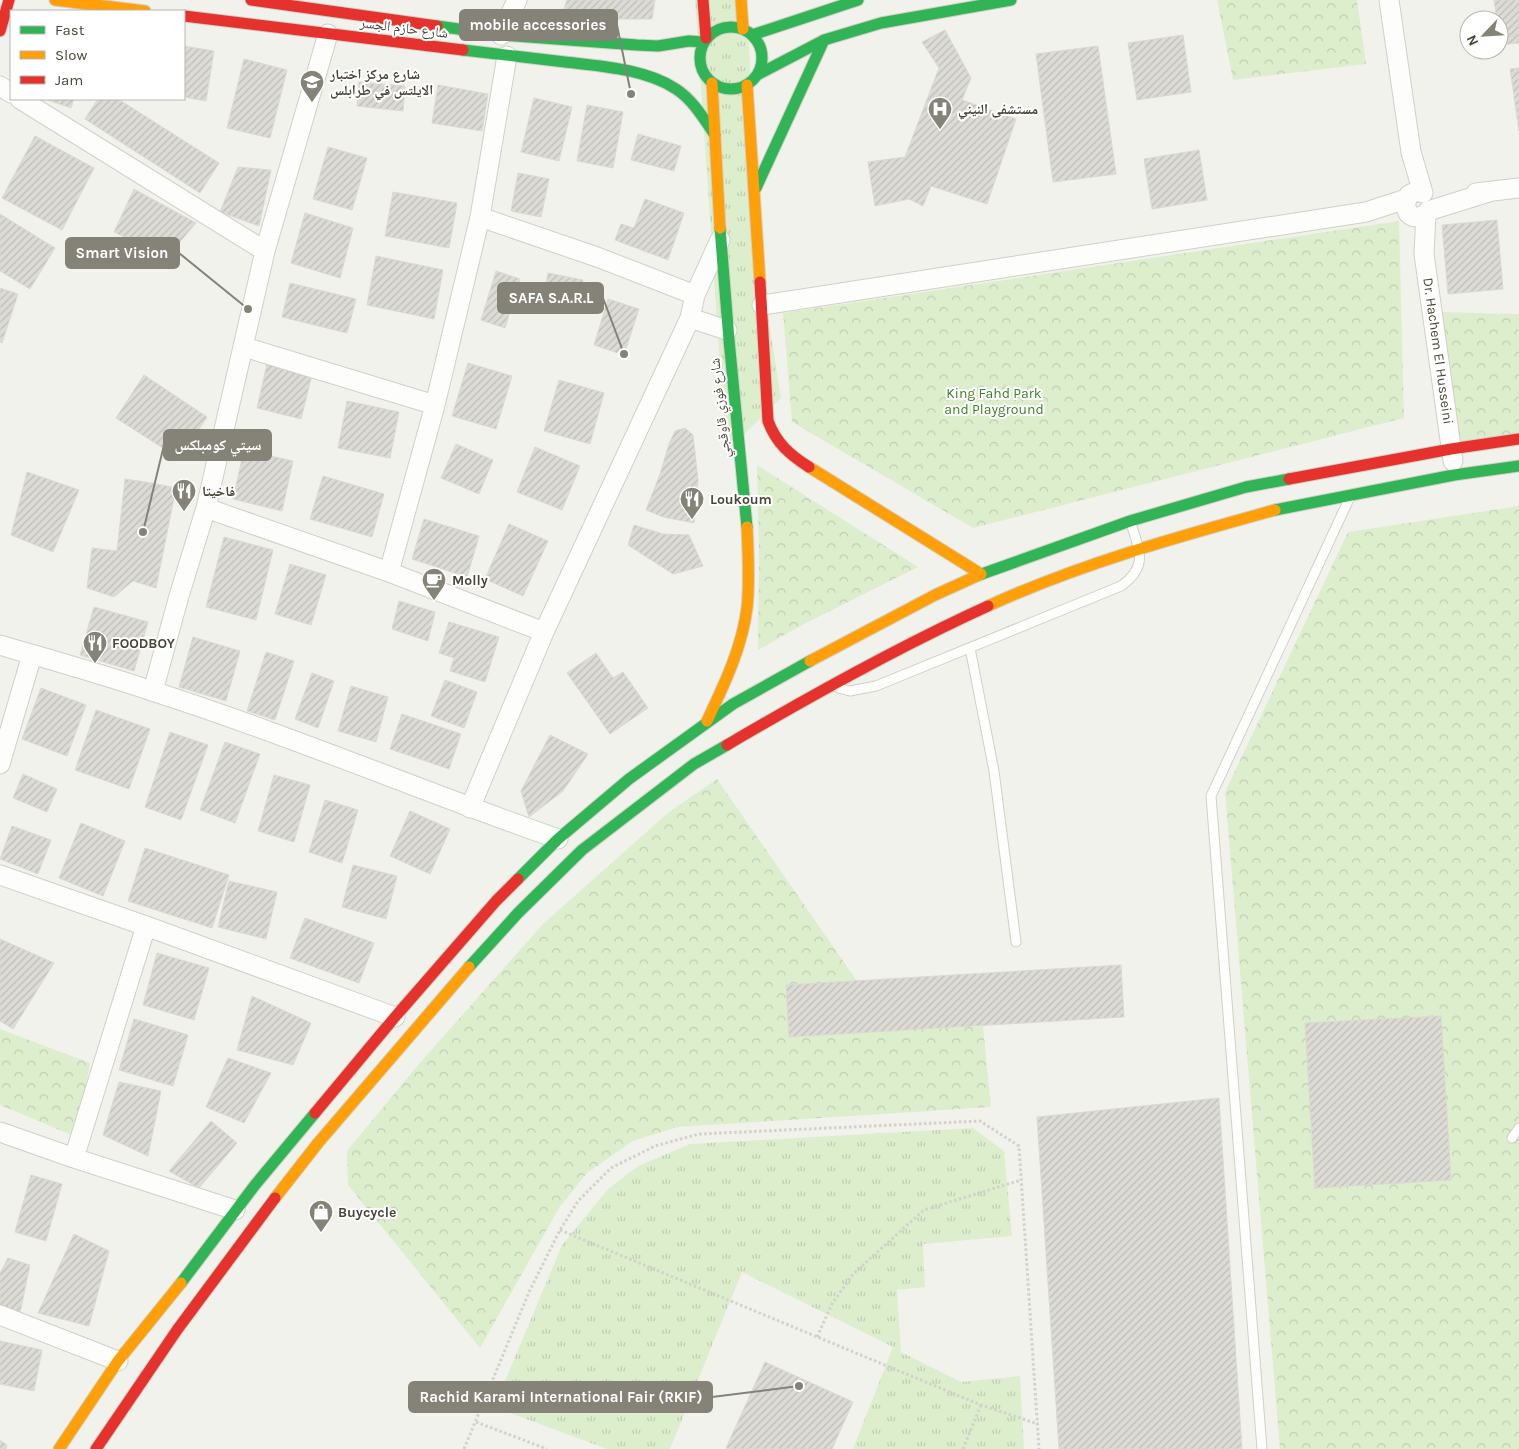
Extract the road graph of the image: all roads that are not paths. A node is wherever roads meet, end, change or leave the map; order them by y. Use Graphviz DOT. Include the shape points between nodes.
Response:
graph roads {
  1 [pos="9,0"];
  2 [pos="55,0"];
  3 [pos="251,0"];
  4 [pos="517,0"];
  5 [pos="703,0"];
  6 [pos="741,0"];
  7 [pos="858,0"];
  8 [pos="1011,0"];
  9 [pos="1389,0"];
  10 [pos="137,10"];
  11 [pos="185,16"];
  12 [pos="0,31"];
  13 [pos="748,32"];
  14 [pos="328,34"];
  15 [pos="501,35"];
  16 [pos="705,40"];
  17 [pos="824,40"];
  18 [pos="507,56"];
  19 [pos="757,75"];
  20 [pos="712,83"];
  21 [pos="747,85"];
  22 [pos="22,100"];
  23 [pos="715,135"];
  24 [pos="1519,188"];
  25 [pos="755,191"];
  26 [pos="1417,204"];
  27 [pos="480,217"];
  28 [pos="720,240"];
  29 [pos="265,251"];
  30 [pos="695,295"];
  31 [pos="762,304"];
  32 [pos="690,318"];
  33 [pos="727,330"];
  34 [pos="244,347"];
  35 [pos="435,405"];
  36 [pos="737,430"];
  37 [pos="749,436"];
  38 [pos="1519,439"];
  39 [pos="1451,448"];
  40 [pos="1519,466"];
  41 [pos="1454,475"];
  42 [pos="1352,494"];
  43 [pos="206,508"];
  44 [pos="1130,521"];
  45 [pos="1139,548"];
  46 [pos="388,572"];
  47 [pos="982,574"];
  48 [pos="544,632"];
  49 [pos="0,645"];
  50 [pos="970,648"];
  51 [pos="32,655"];
  52 [pos="831,685"];
  53 [pos="154,691"];
  54 [pos="706,722"];
  55 [pos="0,764"];
  56 [pos="470,808"];
  57 [pos="558,839"];
  58 [pos="0,875"];
  59 [pos="146,926"];
  60 [pos="1016,942"];
  61 [pos="394,1017"];
  62 [pos="1519,1128"];
  63 [pos="0,1132"];
  64 [pos="1512,1138"];
  65 [pos="74,1158"];
  66 [pos="236,1210"];
  67 [pos="0,1315"];
  68 [pos="118,1361"];
  69 [pos="59,1449"];
  70 [pos="96,1449"];
  71 [pos="1262,1449"];
  1 -- 12 [label="street"];
  2 -- 10 [label="street"];
  3 -- 15 [label="street, شارع حازم الجسر"];
  4 -- 15 [label="street"];
  5 -- 16 [label="street"];
  6 -- 13 [label="street"];
  7 -- 13 [label="street"];
  8 -- 17 [label="street" via="882,23"];
  9 -- 26 [label="street, Dr. Hachem El Husseini"];
  11 -- 14 [label="street, شارع حازم الجسر"];
  13 -- 16 [label="street" via="733,26 723,27"];
  13 -- 19 [label="street" via="761,50 761,67"];
  14 -- 18 [label="street, شارع حازم الجسر"];
  14 -- 29 [label="street"];
  15 -- 16 [label="street, شارع حازم الجسر" via="658,46"];
  16 -- 20 [label="street" via="699,60"];
  17 -- 19 [label="street"];
  17 -- 25 [label="street"];
  18 -- 23 [label="street, شارع حازم الجسر" via="604,66 652,77 676,89 696,108"];
  18 -- 27 [label="street"];
  19 -- 21 [label="street"];
  20 -- 21 [label="street" via="735,89"];
  20 -- 23 [label="street, شارع فوزي قاوقجي"];
  21 -- 25 [label="street"];
  22 -- 29 [label="street"];
  23 -- 28 [label="street, شارع فوزي قاوقجي"];
  24 -- 26 [label="street"];
  25 -- 31 [label="street"];
  26 -- 31 [label="street"];
  26 -- 39 [label="street, Dr. Hachem El Husseini"];
  27 -- 30 [label="street"];
  27 -- 35 [label="street"];
  28 -- 30 [label="street"];
  28 -- 33 [label="street, شارع فوزي قاوقجي"];
  29 -- 34 [label="street"];
  30 -- 32 [label="street"];
  31 -- 47 [label="street" via="765,429 793,457"];
  32 -- 33 [label="street"];
  32 -- 48 [label="street"];
  33 -- 36 [label="street, شارع فوزي قاوقجي"];
  34 -- 35 [label="street"];
  34 -- 43 [label="street"];
  35 -- 46 [label="street"];
  36 -- 37 [label="street"];
  36 -- 54 [label="street, شارع فوزي قاوقجي" via="748,538 747,608 735,658"];
  38 -- 39 [label="street"];
  39 -- 41 [label="street, Dr. Hachem El Husseini"];
  39 -- 44 [label="street" via="1246,487"];
  40 -- 41 [label="street"];
  41 -- 42 [label="street"];
  42 -- 45 [label="street" via="1275,510"];
  42 -- 71 [label="lane" via="1211,796"];
  43 -- 46 [label="street"];
  43 -- 53 [label="street"];
  44 -- 45 [label="lane"];
  44 -- 47 [label="street"];
  45 -- 50 [label="lane" via="1141,560 1137,571 1121,586"];
  45 -- 52 [label="street" via="980,609"];
  46 -- 48 [label="street"];
  47 -- 54 [label="street" via="830,649"];
  48 -- 56 [label="street"];
  49 -- 51 [label="street"];
  50 -- 52 [label="lane" via="862,690 850,691"];
  50 -- 60 [label="lane" via="994,771"];
  51 -- 53 [label="street"];
  51 -- 55 [label="street"];
  52 -- 70 [label="street" via="741,735 672,779 589,845 518,913 318,1143 194,1307"];
  53 -- 56 [label="street"];
  54 -- 57 [label="street" via="629,779"];
  56 -- 57 [label="street"];
  57 -- 61 [label="street" via="496,901"];
  58 -- 59 [label="street"];
  59 -- 61 [label="street"];
  59 -- 65 [label="street"];
  61 -- 66 [label="street"];
  62 -- 64 [label="lane"];
  63 -- 65 [label="street"];
  65 -- 66 [label="street"];
  66 -- 68 [label="street"];
  67 -- 68 [label="street"];
  68 -- 69 [label="street"];
}
